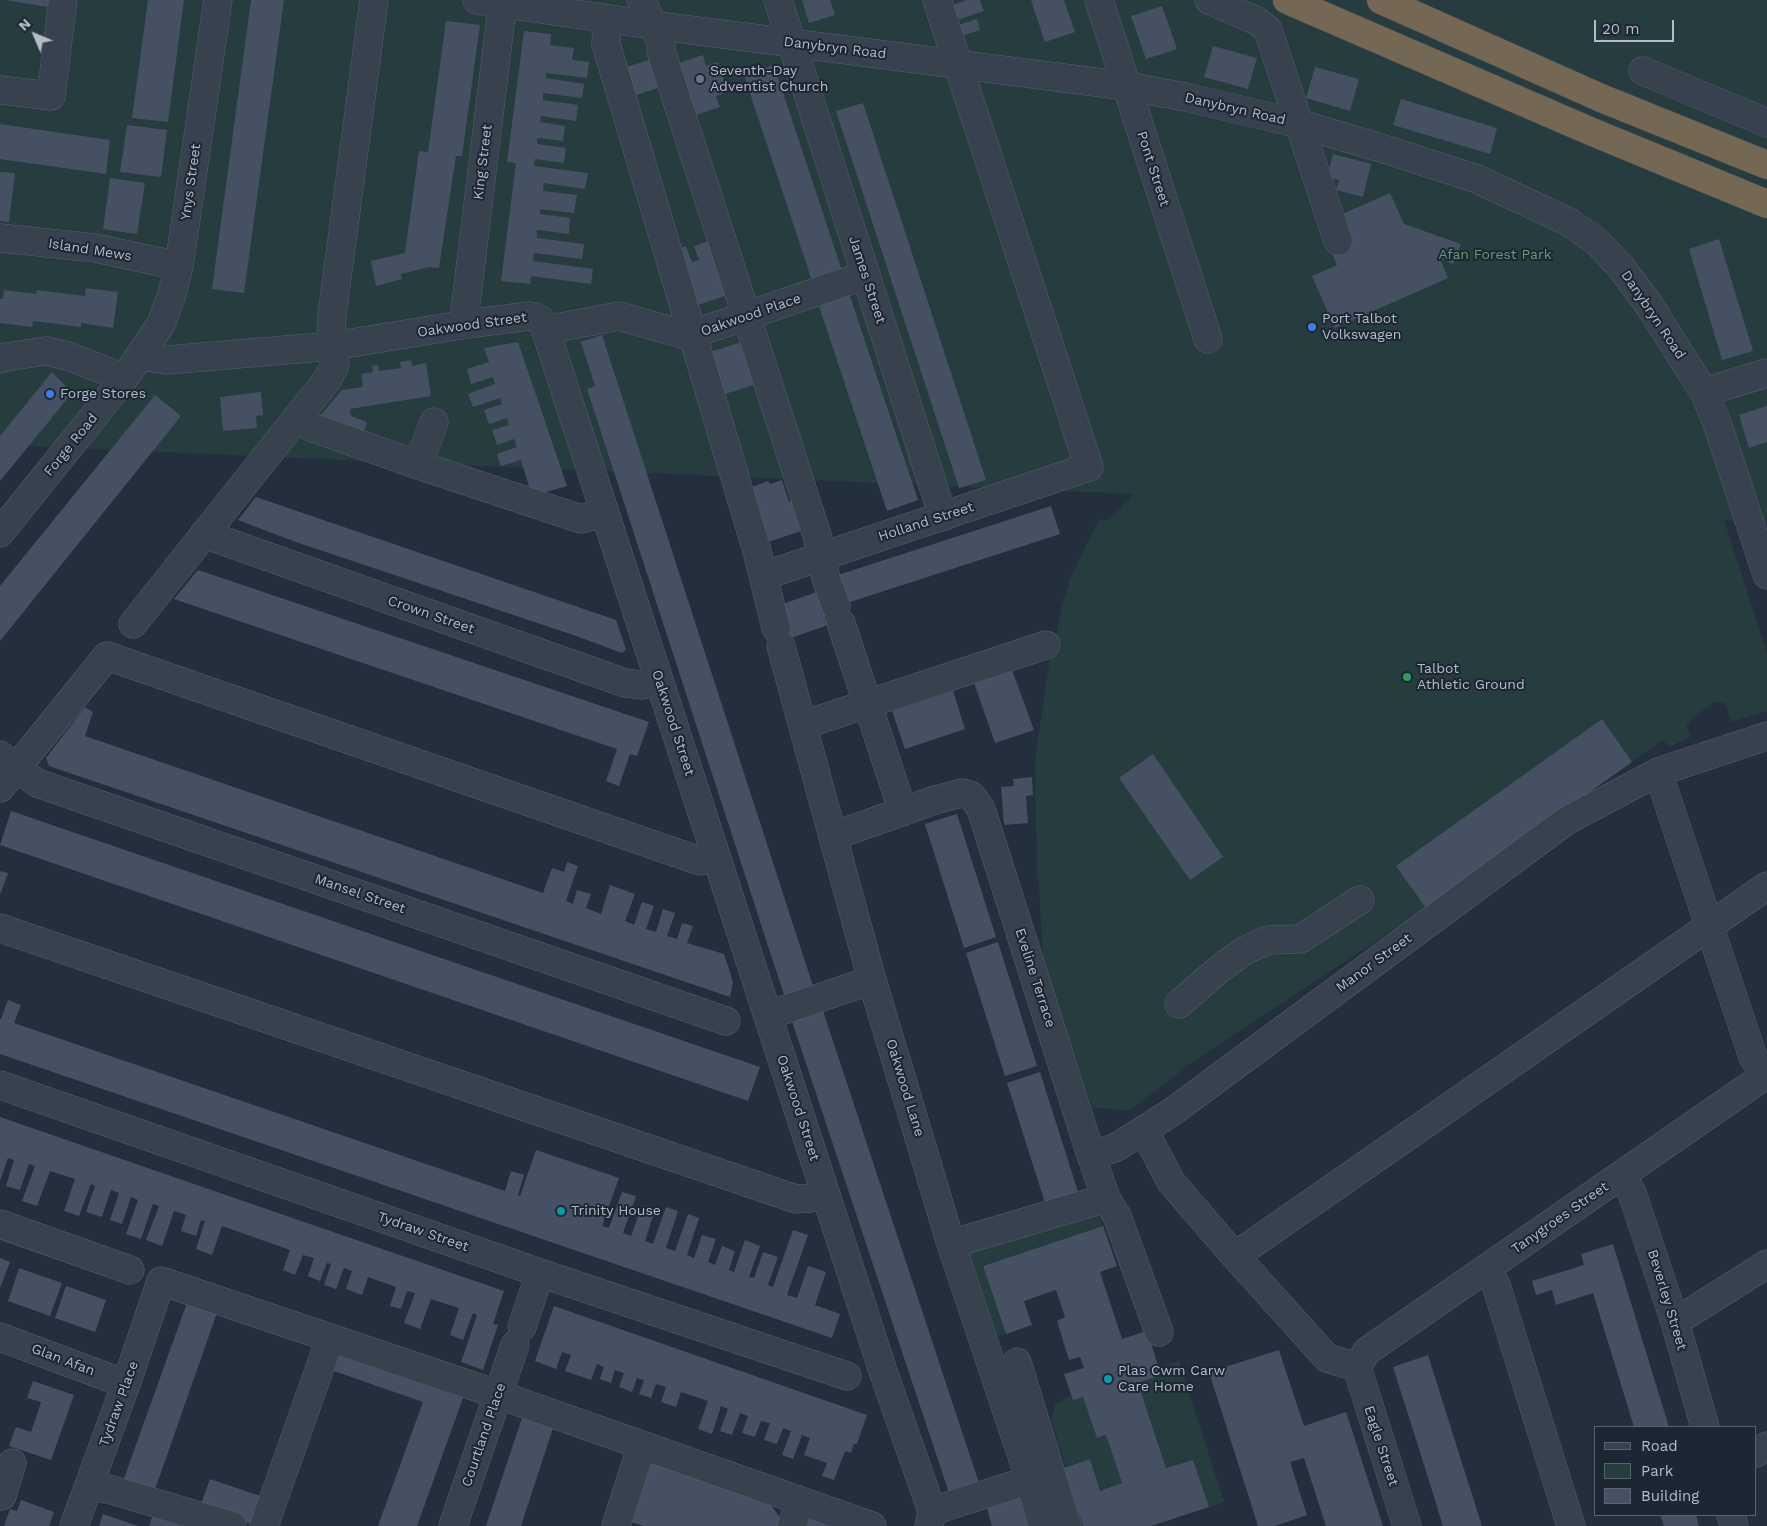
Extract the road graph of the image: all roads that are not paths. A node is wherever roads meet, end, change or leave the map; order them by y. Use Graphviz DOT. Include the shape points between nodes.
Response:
graph roads {
  1 [pos="64,0"];
  2 [pos="218,0"];
  3 [pos="374,0"];
  4 [pos="641,0"];
  5 [pos="778,0"];
  6 [pos="937,0"];
  7 [pos="1099,0"];
  8 [pos="1209,0"];
  9 [pos="1286,0"];
  10 [pos="1381,0"];
  11 [pos="494,1"];
  12 [pos="607,19"];
  13 [pos="652,25"];
  14 [pos="792,43"];
  15 [pos="958,64"];
  16 [pos="1643,71"];
  17 [pos="1126,86"];
  18 [pos="0,90"];
  19 [pos="1767,123"];
  20 [pos="1300,124"];
  21 [pos="1767,165"];
  22 [pos="1767,204"];
  23 [pos="0,238"];
  24 [pos="1338,241"];
  25 [pos="179,266"];
  26 [pos="866,275"];
  27 [pos="746,317"];
  28 [pos="467,324"];
  29 [pos="547,332"];
  30 [pos="693,334"];
  31 [pos="1208,339"];
  32 [pos="333,346"];
  33 [pos="140,356"];
  34 [pos="0,359"];
  35 [pos="1767,373"];
  36 [pos="123,380"];
  37 [pos="1704,392"];
  38 [pos="297,417"];
  39 [pos="434,422"];
  40 [pos="418,465"];
  41 [pos="604,513"];
  42 [pos="942,517"];
  43 [pos="0,533"];
  44 [pos="204,534"];
  45 [pos="1760,534"];
  46 [pos="822,556"];
  47 [pos="763,576"];
  48 [pos="1767,576"];
  49 [pos="133,624"];
  50 [pos="1046,646"];
  51 [pos="659,681"];
  52 [pos="867,704"];
  53 [pos="803,725"];
  54 [pos="1767,736"];
  55 [pos="5,770"];
  56 [pos="1658,772"];
  57 [pos="903,812"];
  58 [pos="833,836"];
  59 [pos="716,857"];
  60 [pos="1767,886"];
  61 [pos="1360,900"];
  62 [pos="1711,926"];
  63 [pos="0,928"];
  64 [pos="872,980"];
  65 [pos="1179,1004"];
  66 [pos="769,1015"];
  67 [pos="726,1021"];
  68 [pos="1766,1074"];
  69 [pos="0,1085"];
  70 [pos="1144,1130"];
  71 [pos="1091,1155"];
  72 [pos="1622,1175"];
  73 [pos="825,1193"];
  74 [pos="1106,1198"];
  75 [pos="0,1224"];
  76 [pos="951,1244"];
  77 [pos="1235,1256"];
  78 [pos="1767,1264"];
  79 [pos="1486,1269"];
  80 [pos="130,1270"];
  81 [pos="540,1273"];
  82 [pos="1675,1322"];
  83 [pos="1158,1332"];
  84 [pos="0,1337"];
  85 [pos="330,1339"];
  86 [pos="1017,1362"];
  87 [pos="1356,1367"];
  88 [pos="847,1376"];
  89 [pos="126,1384"];
  90 [pos="498,1395"];
  91 [pos="1705,1426"];
  92 [pos="642,1445"];
  93 [pos="12,1463"];
  94 [pos="1030,1480"];
  95 [pos="90,1485"];
  96 [pos="2,1496"];
  97 [pos="800,1501"];
  98 [pos="931,1518"];
  99 [pos="74,1526"];
  100 [pos="232,1526"];
  101 [pos="264,1526"];
  102 [pos="453,1526"];
  103 [pos="616,1526"];
  104 [pos="792,1526"];
  105 [pos="872,1526"];
  106 [pos="1043,1526"];
  107 [pos="1067,1526"];
  108 [pos="1407,1526"];
  109 [pos="1571,1526"];
  1 -- 18 [label="street" via="51,96"];
  2 -- 25 [label="street, Ynys Street"];
  3 -- 32 [label="street" via="332,315"];
  4 -- 13 [label="street"];
  5 -- 14 [label="street, James Street"];
  6 -- 15 [label="street"];
  7 -- 17 [label="street, Pont Street"];
  8 -- 20 [label="street" via="1256,21 1268,30"];
  9 -- 22 [label="highway"];
  10 -- 21 [label="highway" via="1600,98"];
  11 -- 12 [label="street, Danybryn Road"];
  11 -- 28 [label="street, King Street" via="465,311"];
  12 -- 13 [label="street, Danybryn Road"];
  12 -- 30 [label="street, Oakwood Lane" via="606,44"];
  13 -- 14 [label="street, Danybryn Road"];
  13 -- 27 [label="street" via="662,42 661,51"];
  14 -- 15 [label="street, Danybryn Road"];
  14 -- 26 [label="street, James Street"];
  15 -- 17 [label="street, Danybryn Road"];
  15 -- 42 [label="street, Holland Street" via="1089,468"];
  16 -- 19 [label="street"];
  17 -- 20 [label="street, Danybryn Road"];
  17 -- 31 [label="street, Pont Street"];
  20 -- 24 [label="street"];
  20 -- 37 [label="street, Danybryn Road" via="1477,179 1569,222 1597,242 1620,266"];
  23 -- 25 [label="street, Island Mews" via="94,248"];
  25 -- 33 [label="street, Ynys Street" via="161,324"];
  26 -- 27 [label="street, Oakwood Place"];
  26 -- 42 [label="street, James Street"];
  27 -- 30 [label="street, Oakwood Place"];
  27 -- 46 [label="street"];
  28 -- 29 [label="street, Oakwood Street" via="529,316 543,322"];
  28 -- 32 [label="street, Oakwood Street"];
  29 -- 30 [label="street, Oakwood Place" via="561,326 619,316 686,335"];
  29 -- 41 [label="street, Oakwood Street"];
  30 -- 47 [label="street, Oakwood Lane"];
  32 -- 33 [label="street, Oakwood Street" via="167,360"];
  32 -- 38 [label="street" via="335,365 332,372"];
  33 -- 36 [label="street, Forge Road"];
  34 -- 36 [label="street" via="46,351 68,356"];
  35 -- 37 [label="street"];
  36 -- 43 [label="street, Forge Road"];
  37 -- 45 [label="street, Danybryn Road"];
  38 -- 40 [label="street" via="310,427"];
  38 -- 44 [label="street"];
  39 -- 40 [label="street"];
  40 -- 41 [label="street" via="581,519"];
  41 -- 51 [label="street, Oakwood Street"];
  42 -- 46 [label="street, Holland Street"];
  44 -- 49 [label="street"];
  44 -- 51 [label="street, Crown Street" via="625,683 643,685"];
  45 -- 48 [label="street, Danybryn Road"];
  46 -- 47 [label="street, Holland Street"];
  46 -- 52 [label="street" via="826,578"];
  47 -- 53 [label="street, Oakwood Lane"];
  50 -- 52 [label="street"];
  51 -- 59 [label="street, Oakwood Street"];
  52 -- 53 [label="street"];
  52 -- 57 [label="street"];
  53 -- 58 [label="street, Oakwood Lane"];
  54 -- 56 [label="street, Manor Street"];
  55 -- 59 [label="street" via="107,656 700,861"];
  55 -- 67 [label="street, Mansel Street"];
  56 -- 62 [label="street"];
  56 -- 70 [label="street, Manor Street" via="1566,821"];
  57 -- 58 [label="street, Eveline Terrace"];
  57 -- 71 [label="street, Eveline Terrace" via="962,793 972,796 981,809"];
  58 -- 64 [label="street, Oakwood Lane"];
  59 -- 66 [label="street, Oakwood Street"];
  60 -- 62 [label="street"];
  61 -- 65 [label="street" via="1300,939 1268,940 1244,951"];
  62 -- 68 [label="street" via="1753,1057"];
  62 -- 77 [label="street"];
  63 -- 73 [label="street" via="796,1199"];
  64 -- 66 [label="street"];
  64 -- 76 [label="street, Oakwood Lane"];
  66 -- 73 [label="street, Oakwood Street"];
  68 -- 72 [label="street, Tanygroes Street"];
  69 -- 81 [label="street, Tydraw Street"];
  70 -- 71 [label="street, Manor Street" via="1115,1148"];
  70 -- 77 [label="street" via="1171,1182"];
  71 -- 74 [label="street, Eveline Terrace"];
  72 -- 79 [label="street, Tanygroes Street"];
  72 -- 82 [label="street, Beverley Street" via="1632,1192"];
  73 -- 98 [label="street, Oakwood Street"];
  74 -- 76 [label="street"];
  74 -- 83 [label="street, Eveline Terrace" via="1117,1216"];
  75 -- 80 [label="street"];
  76 -- 94 [label="street, Oakwood Lane"];
  77 -- 87 [label="street" via="1327,1358"];
  78 -- 82 [label="street"];
  79 -- 87 [label="street, Tanygroes Street" via="1367,1352"];
  79 -- 109 [label="street" via="1496,1285"];
  81 -- 88 [label="street, Tydraw Street"];
  81 -- 90 [label="street, Courtland Place"];
  82 -- 91 [label="street, Beverley Street"];
  84 -- 89 [label="street, Glan Afan"];
  85 -- 89 [label="street, Tydraw Place" via="161,1281"];
  85 -- 90 [label="street"];
  85 -- 101 [label="street"];
  86 -- 107 [label="street"];
  87 -- 108 [label="street, Eagle Street"];
  89 -- 95 [label="street, Tydraw Place"];
  90 -- 92 [label="street"];
  90 -- 102 [label="street, Courtland Place"];
  92 -- 97 [label="street"];
  92 -- 103 [label="street"];
  93 -- 96 [label="street"];
  94 -- 98 [label="street"];
  94 -- 106 [label="street, Oakwood Lane"];
  95 -- 99 [label="street, Tydraw Place"];
  95 -- 100 [label="street"];
  97 -- 104 [label="street"];
  97 -- 105 [label="street"];
}
